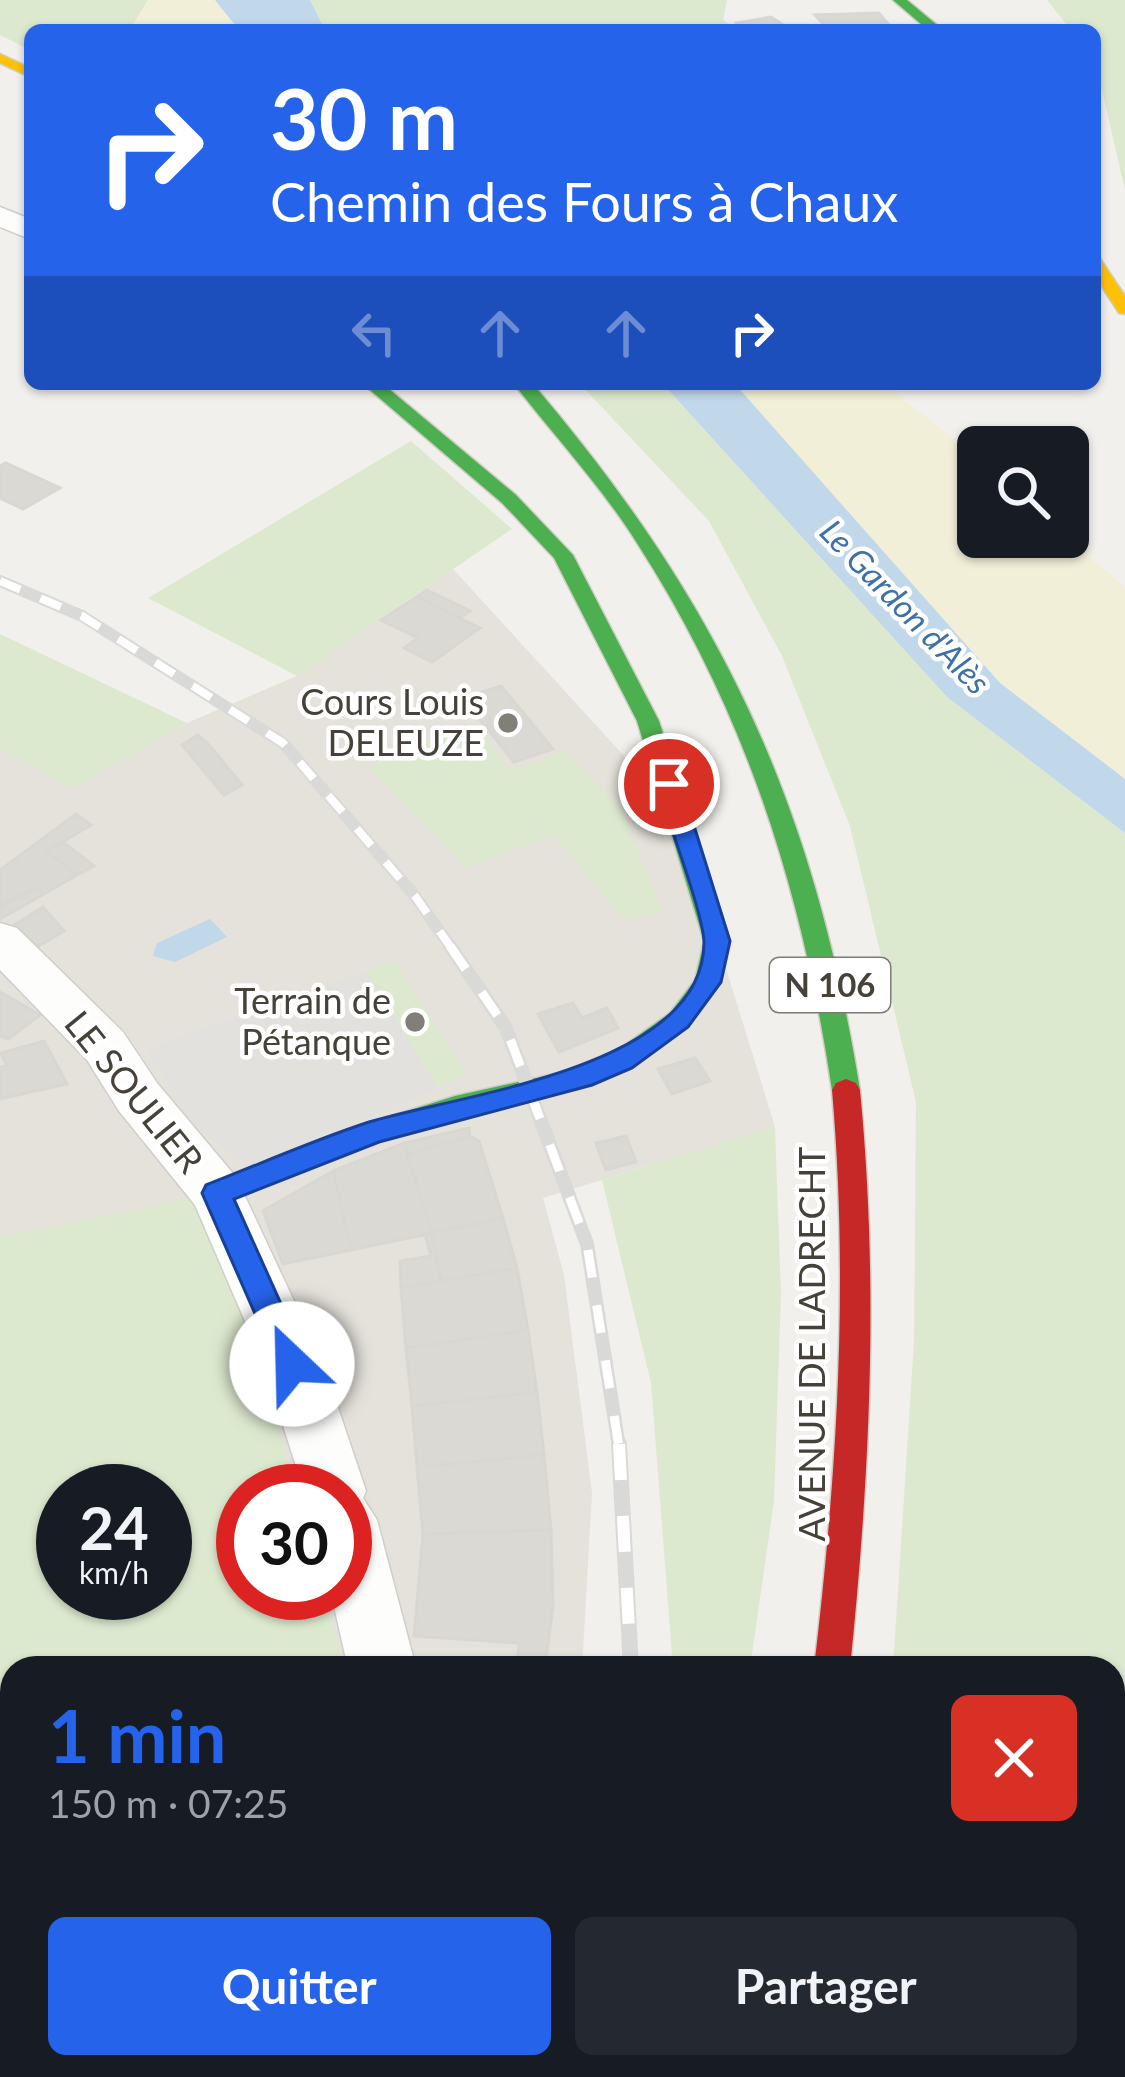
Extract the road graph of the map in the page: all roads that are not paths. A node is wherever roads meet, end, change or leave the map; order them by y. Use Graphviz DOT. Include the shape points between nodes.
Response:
graph roads {
  1 [pos="899,0"];
  2 [pos="929,24"];
  3 [pos="1101,271"];
  4 [pos="1125,309"];
  5 [pos="379,390"];
  6 [pos="529,390"];
  7 [pos="0,940"];
  8 [pos="217,1193"];
  9 [pos="326,1464"];
  10 [pos="370,1620"];
  11 [pos="379,1656"];
  12 [pos="834,1656"];
  1 -- 2 [label="main road"];
  3 -- 4 [label="main road"];
  5 -- 8 [label="main road" via="509,499 562,555 648,721 717,941 708,982 679,1020 622,1061 373,1132"];
  6 -- 12 [label="main road, AVENUE DE LADRECHT / N 106" via="637,517 718,654 755,737 824,943 855,1171 850,1529"];
  7 -- 8 [label="street, LE SOULIER" via="105,1046"];
  8 -- 9 [label="street, LE SOULIER"];
  10 -- 11 [label="street"];
}
